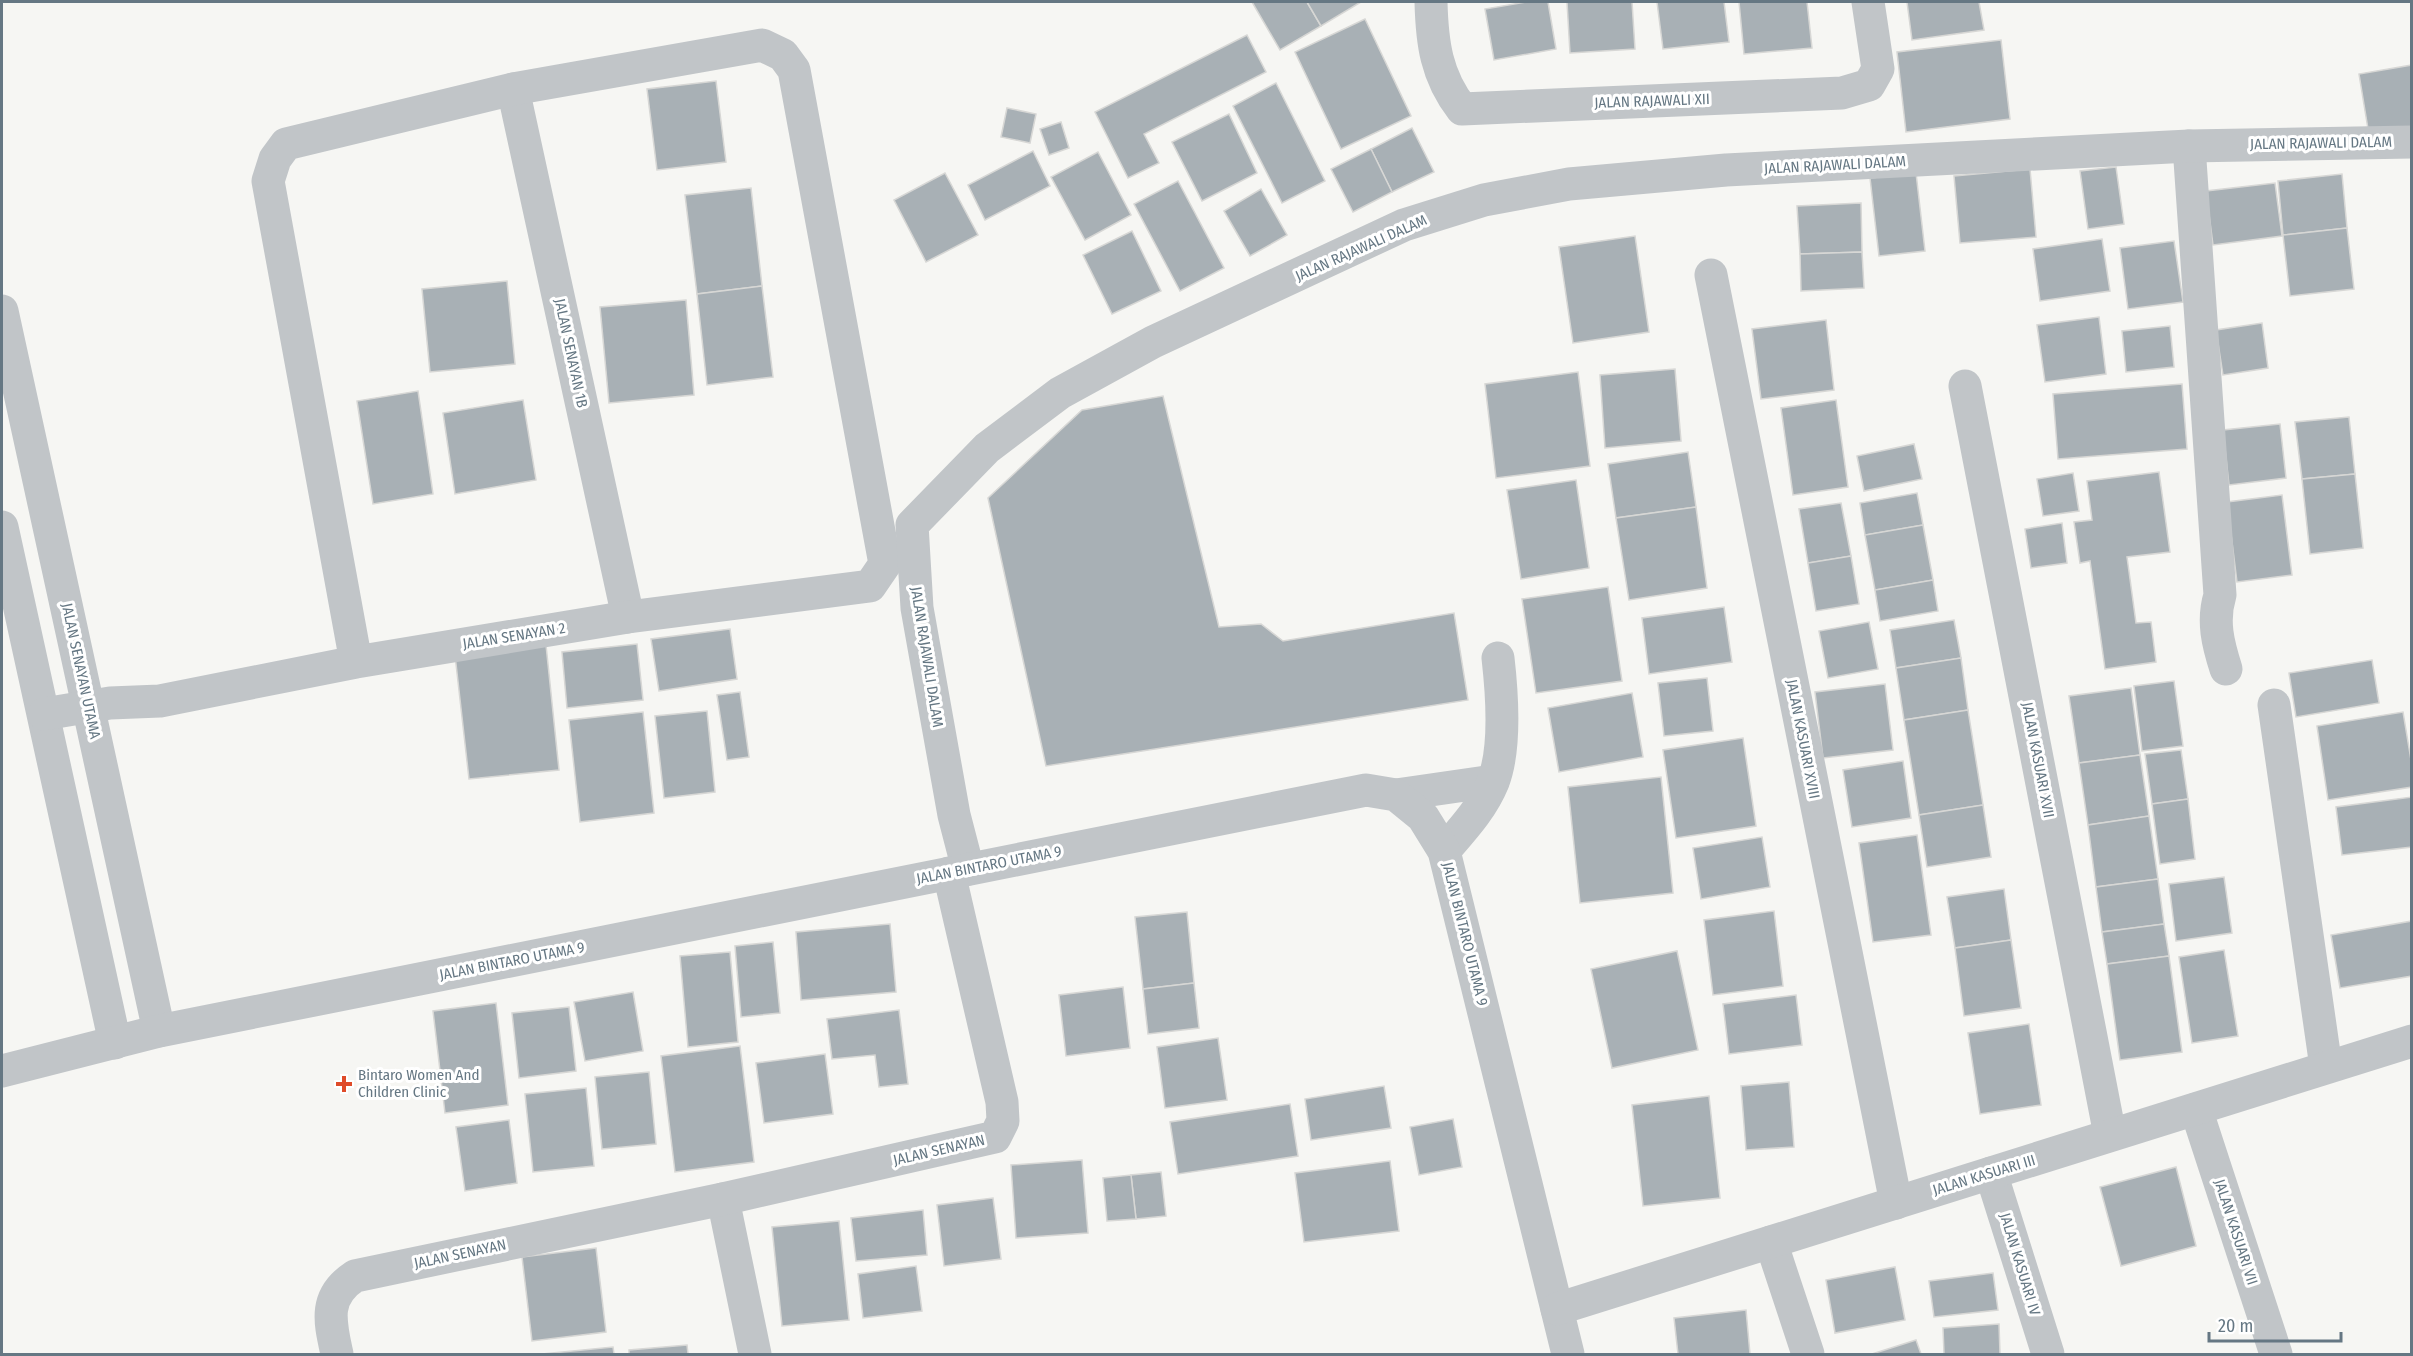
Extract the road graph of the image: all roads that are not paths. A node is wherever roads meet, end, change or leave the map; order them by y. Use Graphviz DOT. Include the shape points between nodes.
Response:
graph roads {
  1 [pos="1431,2"];
  2 [pos="1868,2"];
  3 [pos="513,89"];
  4 [pos="2412,142"];
  5 [pos="2189,146"];
  6 [pos="1711,275"];
  7 [pos="2,311"];
  8 [pos="1965,386"];
  9 [pos="2,527"];
  10 [pos="628,617"];
  11 [pos="1498,658"];
  12 [pos="356,662"];
  13 [pos="2226,669"];
  14 [pos="2274,705"];
  15 [pos="91,717"];
  16 [pos="47,727"];
  17 [pos="1493,781"];
  18 [pos="1396,795"];
  19 [pos="1444,851"];
  20 [pos="958,871"];
  21 [pos="159,1031"];
  22 [pos="2412,1041"];
  23 [pos="115,1043"];
  24 [pos="2326,1067"];
  25 [pos="2,1071"];
  26 [pos="2196,1109"];
  27 [pos="2110,1135"];
  28 [pos="1991,1173"];
  29 [pos="723,1199"];
  30 [pos="1896,1203"];
  31 [pos="1772,1242"];
  32 [pos="1557,1309"];
  33 [pos="338,1354"];
  34 [pos="754,1354"];
  35 [pos="1568,1354"];
  36 [pos="1808,1354"];
  37 [pos="2048,1354"];
  38 [pos="2276,1354"];
  1 -- 2 [label="street, JALAN RAJAWALI XII" via="1432,46 1450,94 1462,109 1842,93 1869,85 1878,69"];
  3 -- 10 [label="street, JALAN SENAYAN 1B"];
  3 -- 10 [label="street, JALAN SENAYAN 2" via="762,45 783,55 794,70 885,564 870,586"];
  3 -- 12 [label="street" via="286,144 275,159 268,181"];
  4 -- 5 [label="street, JALAN RAJAWALI DALAM"];
  5 -- 13 [label="street" via="2220,596 2215,612 2217,639"];
  5 -- 20 [label="street, JALAN RAJAWALI DALAM" via="1726,170 1569,184 1484,200 1404,225 1153,342 1060,393 987,448 912,525 916,608 954,815"];
  6 -- 30 [label="street, JALAN KASUARI XVIII"];
  7 -- 15 [label="street, JALAN SENAYAN UTAMA"];
  8 -- 27 [label="street, JALAN KASUARI XVII"];
  9 -- 16 [label="street"];
  10 -- 12 [label="street, JALAN SENAYAN 2"];
  11 -- 17 [label="street" via="1502,699"];
  12 -- 15 [label="street, JALAN SENAYAN 2"];
  14 -- 24 [label="street"];
  15 -- 16 [label="street, JALAN SENAYAN 2"];
  15 -- 21 [label="street, JALAN SENAYAN UTAMA"];
  16 -- 23 [label="street"];
  17 -- 18 [label="street"];
  17 -- 19 [label="street" via="1474,816"];
  18 -- 19 [label="street, JALAN BINTARO UTAMA 9" via="1423,817"];
  18 -- 20 [label="street, JALAN BINTARO UTAMA 9" via="1366,789"];
  19 -- 32 [label="street, JALAN BINTARO UTAMA 9"];
  20 -- 21 [label="street, JALAN BINTARO UTAMA 9"];
  20 -- 29 [label="street, JALAN SENAYAN" via="1002,1102 1003,1121 995,1137"];
  21 -- 23 [label="street, JALAN BINTARO UTAMA 9"];
  22 -- 24 [label="street, JALAN KASUARI III"];
  23 -- 25 [label="street, JALAN BINTARO UTAMA 9"];
  24 -- 26 [label="street, JALAN KASUARI III"];
  26 -- 27 [label="street, JALAN KASUARI III"];
  26 -- 38 [label="street, JALAN KASUARI VII"];
  27 -- 28 [label="street, JALAN KASUARI III"];
  28 -- 30 [label="street, JALAN KASUARI III"];
  28 -- 37 [label="street, JALAN KASUARI IV"];
  29 -- 33 [label="street, JALAN SENAYAN" via="356,1276 342,1284 331,1307 329,1319"];
  29 -- 34 [label="street"];
  30 -- 31 [label="street, JALAN KASUARI III"];
  31 -- 32 [label="street, JALAN KASUARI III"];
  31 -- 36 [label="street"];
  32 -- 35 [label="street, JALAN BINTARO UTAMA 9"];
}
